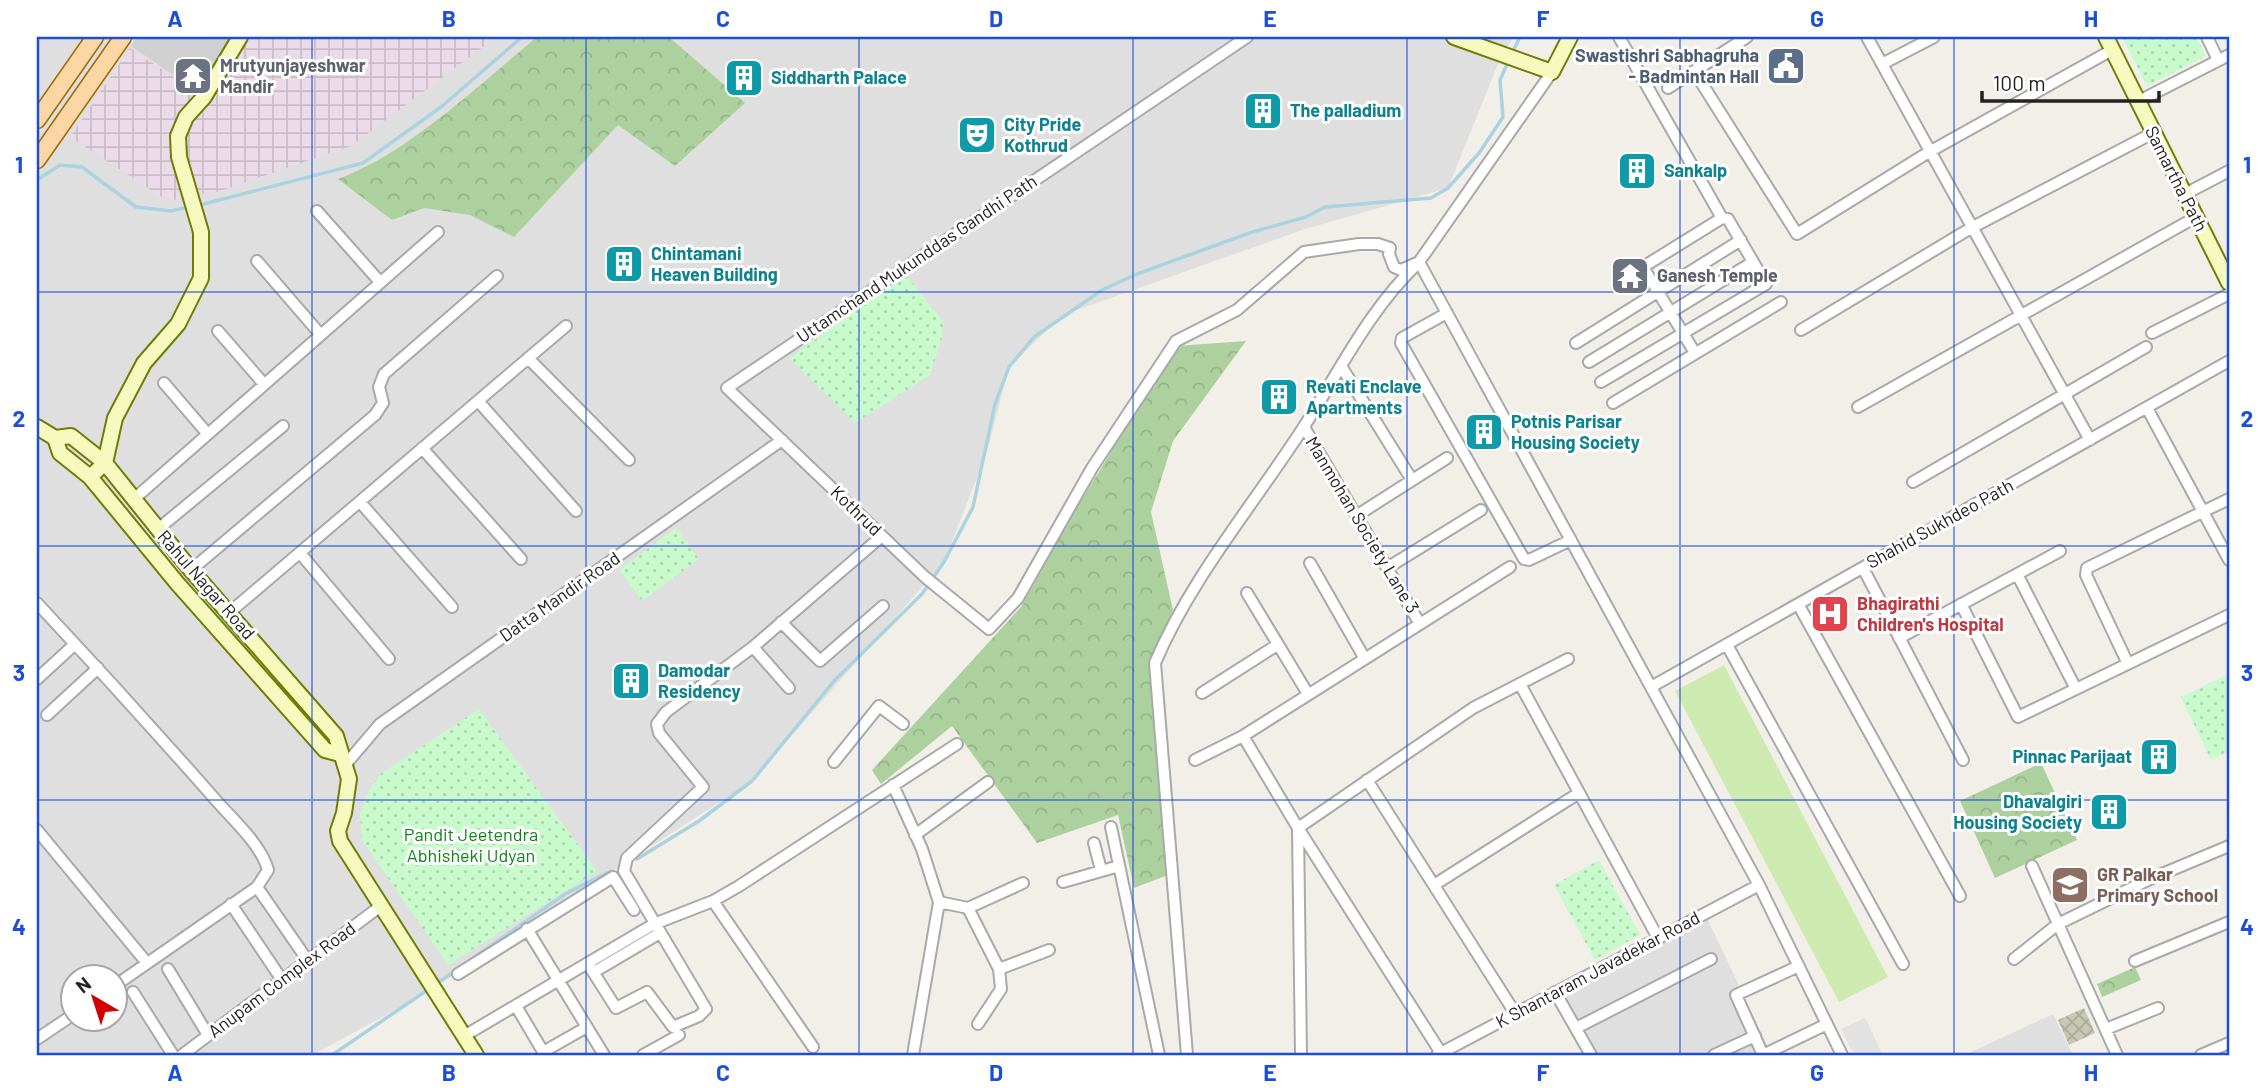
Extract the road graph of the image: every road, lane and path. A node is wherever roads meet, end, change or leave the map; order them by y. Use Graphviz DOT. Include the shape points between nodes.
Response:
graph roads {
  1 [pos="95,37"];
  2 [pos="123,37"];
  3 [pos="240,37"];
  4 [pos="1247,37"];
  5 [pos="1454,37"];
  6 [pos="1570,37"];
  7 [pos="1619,37"];
  8 [pos="1747,37"];
  9 [pos="1867,37"];
  10 [pos="1934,37"];
  11 [pos="2207,37"];
  12 [pos="2109,43"];
  13 [pos="2229,55"];
  14 [pos="2218,60"];
  15 [pos="1882,64"];
  16 [pos="1694,71"];
  17 [pos="1552,72"];
  18 [pos="1668,88"];
  19 [pos="2137,102"];
  20 [pos="37,120"];
  21 [pos="2153,133"];
  22 [pos="1929,152"];
  23 [pos="37,160"];
  24 [pos="2229,171"];
  25 [pos="2185,194"];
  26 [pos="317,211"];
  27 [pos="2196,217"];
  28 [pos="1722,218"];
  29 [pos="1971,228"];
  30 [pos="438,232"];
  31 [pos="1741,240"];
  32 [pos="257,261"];
  33 [pos="1419,262"];
  34 [pos="1753,262"];
  35 [pos="497,276"];
  36 [pos="380,282"];
  37 [pos="2229,283"];
  38 [pos="1658,292"];
  39 [pos="2229,294"];
  40 [pos="1781,302"];
  41 [pos="1670,311"];
  42 [pos="1447,313"];
  43 [pos="2019,316"];
  44 [pos="566,326"];
  45 [pos="1801,330"];
  46 [pos="218,331"];
  47 [pos="2152,333"];
  48 [pos="320,334"];
  49 [pos="1684,334"];
  50 [pos="1576,343"];
  51 [pos="2146,347"];
  52 [pos="1695,353"];
  53 [pos="528,358"];
  54 [pos="2229,361"];
  55 [pos="1589,362"];
  56 [pos="1342,366"];
  57 [pos="1601,382"];
  58 [pos="164,383"];
  59 [pos="264,383"];
  60 [pos="727,388"];
  61 [pos="2064,394"];
  62 [pos="478,401"];
  63 [pos="1613,403"];
  64 [pos="1858,407"];
  65 [pos="2147,408"];
  66 [pos="283,426"];
  67 [pos="37,427"];
  68 [pos="1304,427"];
  69 [pos="206,432"];
  70 [pos="55,438"];
  71 [pos="782,440"];
  72 [pos="2090,440"];
  73 [pos="422,448"];
  74 [pos="1447,458"];
  75 [pos="629,460"];
  76 [pos="105,463"];
  77 [pos="90,477"];
  78 [pos="1412,480"];
  79 [pos="1913,482"];
  80 [pos="134,499"];
  81 [pos="2229,499"];
  82 [pos="360,502"];
  83 [pos="1481,510"];
  84 [pos="2203,511"];
  85 [pos="576,512"];
  86 [pos="1356,516"];
  87 [pos="158,528"];
  88 [pos="882,536"];
  89 [pos="1571,540"];
  90 [pos="2060,551"];
  91 [pos="300,553"];
  92 [pos="521,559"];
  93 [pos="2229,560"];
  94 [pos="1310,563"];
  95 [pos="1510,567"];
  96 [pos="1387,568"];
  97 [pos="1863,568"];
  98 [pos="191,569"];
  99 [pos="2017,574"];
  100 [pos="1247,593"];
  101 [pos="37,603"];
  102 [pos="1798,604"];
  103 [pos="1961,604"];
  104 [pos="883,606"];
  105 [pos="452,607"];
  106 [pos="230,612"];
  107 [pos="2229,615"];
  108 [pos="781,622"];
  109 [pos="1420,624"];
  110 [pos="1899,638"];
  111 [pos="75,644"];
  112 [pos="1277,645"];
  113 [pos="1727,645"];
  114 [pos="753,647"];
  115 [pos="389,659"];
  116 [pos="1365,659"];
  117 [pos="1568,659"];
  118 [pos="2128,664"];
  119 [pos="98,668"];
  120 [pos="37,679"];
  121 [pos="1520,684"];
  122 [pos="1651,687"];
  123 [pos="789,688"];
  124 [pos="2076,689"];
  125 [pos="1202,693"];
  126 [pos="1308,694"];
  127 [pos="47,715"];
  128 [pos="903,724"];
  129 [pos="1243,736"];
  130 [pos="957,744"];
  131 [pos="343,759"];
  132 [pos="1195,760"];
  133 [pos="1964,760"];
  134 [pos="834,762"];
  135 [pos="1367,780"];
  136 [pos="988,782"];
  137 [pos="893,785"];
  138 [pos="1579,793"];
  139 [pos="1111,827"];
  140 [pos="1298,828"];
  141 [pos="37,830"];
  142 [pos="915,835"];
  143 [pos="1094,843"];
  144 [pos="2229,846"];
  145 [pos="1119,866"];
  146 [pos="2032,866"];
  147 [pos="1101,870"];
  148 [pos="1023,883"];
  149 [pos="1063,883"];
  150 [pos="1759,885"];
  151 [pos="1434,886"];
  152 [pos="257,887"];
  153 [pos="1960,896"];
  154 [pos="713,901"];
  155 [pos="939,902"];
  156 [pos="232,904"];
  157 [pos="382,905"];
  158 [pos="968,908"];
  159 [pos="634,910"];
  160 [pos="2229,922"];
  161 [pos="2058,924"];
  162 [pos="657,928"];
  163 [pos="527,929"];
  164 [pos="1658,937"];
  165 [pos="1048,950"];
  166 [pos="1711,959"];
  167 [pos="2014,959"];
  168 [pos="308,961"];
  169 [pos="2135,961"];
  170 [pos="147,963"];
  171 [pos="1903,964"];
  172 [pos="1798,966"];
  173 [pos="591,968"];
  174 [pos="168,969"];
  175 [pos="999,969"];
  176 [pos="458,974"];
  177 [pos="130,975"];
  178 [pos="282,980"];
  179 [pos="560,981"];
  180 [pos="133,992"];
  181 [pos="1555,992"];
  182 [pos="516,1006"];
  183 [pos="2158,1008"];
  184 [pos="1515,1013"];
  185 [pos="60,1023"];
  186 [pos="978,1024"];
  187 [pos="1827,1024"];
  188 [pos="587,1027"];
  189 [pos="1576,1028"];
  190 [pos="2106,1029"];
  191 [pos="208,1035"];
  192 [pos="679,1035"];
  193 [pos="464,1036"];
  194 [pos="1755,1036"];
  195 [pos="37,1039"];
  196 [pos="2229,1043"];
  197 [pos="813,1047"];
  198 [pos="544,1054"];
  199 [pos="1439,1054"];
  200 [pos="173,1055"];
  201 [pos="182,1055"];
  202 [pos="476,1055"];
  203 [pos="604,1055"];
  204 [pos="643,1055"];
  205 [pos="913,1055"];
  206 [pos="1159,1055"];
  207 [pos="1187,1055"];
  208 [pos="1301,1055"];
  209 [pos="1591,1055"];
  210 [pos="1714,1055"];
  211 [pos="1842,1055"];
  212 [pos="2117,1055"];
  213 [pos="2200,1055"];
  1 -- 20 [label="main road"];
  2 -- 23 [label="main road"];
  3 -- 76 [label="street" via="178,136 203,255 201,278 178,324 144,363 116,418"];
  4 -- 60 [label="street, Uttamchand Mukunddas Gandhi Path"];
  5 -- 17 [label="street"];
  6 -- 17 [label="street"];
  7 -- 28 [label="street"];
  8 -- 16 [label="street"];
  9 -- 15 [label="street"];
  10 -- 15 [label="street"];
  11 -- 14 [label="street"];
  12 -- 19 [label="street, Samartha Path"];
  12 -- 22 [label="street"];
  13 -- 14 [label="street"];
  14 -- 19 [label="street"];
  15 -- 22 [label="street"];
  16 -- 18 [label="street"];
  16 -- 22 [label="street" via="1797,234"];
  17 -- 33 [label="street"];
  19 -- 21 [label="street, Samartha Path"];
  21 -- 25 [label="street, Samartha Path"];
  21 -- 29 [label="street"];
  22 -- 29 [label="street"];
  24 -- 25 [label="street"];
  25 -- 27 [label="street, Samartha Path"];
  26 -- 36 [label="street"];
  27 -- 37 [label="street, Samartha Path"];
  27 -- 43 [label="street"];
  28 -- 31 [label="street" via="1728,219"];
  28 -- 38 [label="street" via="1643,267"];
  29 -- 43 [label="street"];
  29 -- 45 [label="street"];
  30 -- 36 [label="street"];
  31 -- 34 [label="street"];
  31 -- 38 [label="street"];
  32 -- 48 [label="street"];
  33 -- 42 [label="street"];
  33 -- 56 [label="street" via="1372,314"];
  33 -- 88 [label="street, Kothrud" via="1401,270 1394,267 1390,248 1378,244 1304,252 1237,310 1176,341 1092,468 1018,598 989,629"];
  34 -- 41 [label="street"];
  34 -- 49 [label="street" via="1766,284"];
  35 -- 98 [label="street" via="384,374 379,387 383,403 376,415"];
  36 -- 48 [label="street"];
  38 -- 41 [label="street"];
  38 -- 50 [label="street"];
  39 -- 47 [label="street"];
  40 -- 52 [label="street"];
  41 -- 49 [label="street"];
  41 -- 55 [label="street"];
  42 -- 89 [label="street"];
  42 -- 89 [label="street" via="1402,338 1401,343 1524,559"];
  43 -- 61 [label="street"];
  43 -- 64 [label="street"];
  44 -- 53 [label="street"];
  46 -- 59 [label="street"];
  48 -- 59 [label="street"];
  49 -- 52 [label="street"];
  49 -- 57 [label="street"];
  51 -- 61 [label="street"];
  52 -- 63 [label="street"];
  53 -- 62 [label="street"];
  53 -- 75 [label="street"];
  54 -- 65 [label="street, Shahid Sukhdeo Path"];
  56 -- 68 [label="street"];
  56 -- 78 [label="street"];
  58 -- 69 [label="street"];
  59 -- 69 [label="street"];
  60 -- 71 [label="street, Kothrud"];
  61 -- 72 [label="street"];
  61 -- 79 [label="street"];
  62 -- 73 [label="street"];
  62 -- 85 [label="street"];
  65 -- 72 [label="street, Shahid Sukhdeo Path"];
  65 -- 84 [label="street"];
  66 -- 87 [label="street"];
  67 -- 70 [label="street, Rahul Nagar Road"];
  68 -- 86 [label="street, Manmohan Society Lane 3"];
  68 -- 207 [label="street" via="1171,625 1156,663"];
  69 -- 80 [label="street"];
  70 -- 76 [label="street, Rahul Nagar Road" via="71,436"];
  70 -- 77 [label="street, Rahul Nagar Road" via="60,453"];
  71 -- 88 [label="street, Kothrud"];
  71 -- 131 [label="street, Datta Mandir Road" via="380,724"];
  72 -- 97 [label="street, Shahid Sukhdeo Path"];
  73 -- 82 [label="street"];
  73 -- 92 [label="street"];
  74 -- 78 [label="street"];
  76 -- 77 [label="street"];
  76 -- 80 [label="street, Rahul Nagar Road"];
  77 -- 131 [label="street, Rahul Nagar Road" via="325,750"];
  78 -- 86 [label="street"];
  80 -- 87 [label="street, Rahul Nagar Road"];
  81 -- 84 [label="street"];
  82 -- 91 [label="street"];
  82 -- 105 [label="street"];
  83 -- 96 [label="street"];
  84 -- 93 [label="street"];
  84 -- 118 [label="street" via="2087,568 2086,575"];
  86 -- 96 [label="street, Manmohan Society Lane 3"];
  87 -- 98 [label="street, Rahul Nagar Road"];
  88 -- 108 [label="street"];
  89 -- 122 [label="street"];
  90 -- 99 [label="street"];
  91 -- 106 [label="street"];
  91 -- 115 [label="street"];
  94 -- 116 [label="street"];
  95 -- 109 [label="street"];
  96 -- 109 [label="street, Manmohan Society Lane 3"];
  97 -- 102 [label="street, Shahid Sukhdeo Path"];
  97 -- 110 [label="street"];
  98 -- 106 [label="street, Rahul Nagar Road"];
  99 -- 103 [label="street"];
  99 -- 124 [label="street"];
  100 -- 112 [label="street"];
  101 -- 111 [label="street"];
  102 -- 113 [label="street, Shahid Sukhdeo Path"];
  102 -- 153 [label="street"];
  103 -- 110 [label="street"];
  103 -- 124 [label="street" via="2018,717"];
  104 -- 108 [label="street" via="820,661"];
  106 -- 131 [label="street, Rahul Nagar Road" via="336,736"];
  107 -- 118 [label="street"];
  108 -- 114 [label="street"];
  109 -- 116 [label="street"];
  110 -- 133 [label="street"];
  111 -- 119 [label="street"];
  111 -- 120 [label="street"];
  112 -- 125 [label="street"];
  112 -- 126 [label="street"];
  113 -- 122 [label="street, Shahid Sukhdeo Path"];
  113 -- 171 [label="street"];
  114 -- 123 [label="street"];
  114 -- 162 [label="street" via="666,712 657,724 659,733 703,787 627,858 626,878"];
  116 -- 126 [label="street"];
  117 -- 121 [label="street"];
  118 -- 124 [label="street"];
  119 -- 127 [label="street"];
  119 -- 152 [label="street" via="265,858 268,870"];
  121 -- 135 [label="street" via="1473,708"];
  121 -- 138 [label="street"];
  122 -- 150 [label="street"];
  126 -- 129 [label="street"];
  128 -- 134 [label="street" via="880,706"];
  129 -- 132 [label="street"];
  129 -- 140 [label="street"];
  130 -- 137 [label="street"];
  131 -- 157 [label="street" via="348,792 338,831 340,841"];
  135 -- 140 [label="street"];
  135 -- 151 [label="street"];
  136 -- 142 [label="street"];
  137 -- 142 [label="street"];
  137 -- 154 [label="street"];
  138 -- 151 [label="street"];
  138 -- 164 [label="street"];
  139 -- 145 [label="street"];
  140 -- 199 [label="street"];
  140 -- 208 [label="street"];
  141 -- 170 [label="street"];
  142 -- 155 [label="street"];
  143 -- 147 [label="street"];
  144 -- 161 [label="street"];
  145 -- 147 [label="street"];
  145 -- 206 [label="street"];
  146 -- 161 [label="street"];
  147 -- 149 [label="street"];
  148 -- 158 [label="street"];
  150 -- 164 [label="street, K Shantaram Javadekar Road"];
  150 -- 172 [label="street"];
  151 -- 184 [label="street"];
  152 -- 156 [label="street"];
  152 -- 168 [label="street"];
  154 -- 162 [label="street"];
  154 -- 197 [label="street"];
  155 -- 158 [label="street"];
  155 -- 205 [label="street"];
  156 -- 170 [label="street"];
  156 -- 178 [label="street"];
  157 -- 168 [label="street, Anupam Complex Road"];
  157 -- 193 [label="street"];
  158 -- 175 [label="street"];
  159 -- 163 [label="street" via="613,877"];
  160 -- 169 [label="street"];
  161 -- 167 [label="street"];
  161 -- 190 [label="street"];
  162 -- 173 [label="street"];
  162 -- 173 [label="street" via="706,1006 699,1016 673,1027 647,992 616,1008"];
  163 -- 176 [label="street"];
  163 -- 179 [label="street"];
  164 -- 181 [label="street, K Shantaram Javadekar Road"];
  165 -- 175 [label="street"];
  166 -- 189 [label="street"];
  168 -- 178 [label="street, Anupam Complex Road"];
  170 -- 177 [label="street"];
  172 -- 187 [label="street"];
  172 -- 194 [label="street" via="1736,995"];
  173 -- 179 [label="street"];
  174 -- 191 [label="street"];
  175 -- 186 [label="street" via="1002,989"];
  178 -- 191 [label="street, Anupam Complex Road"];
  179 -- 182 [label="street"];
  179 -- 188 [label="street"];
  180 -- 200 [label="street"];
  181 -- 184 [label="street, K Shantaram Javadekar Road"];
  181 -- 189 [label="street"];
  182 -- 193 [label="street"];
  182 -- 198 [label="street"];
  183 -- 190 [label="street"];
  184 -- 199 [label="street, K Shantaram Javadekar Road"];
  185 -- 195 [label="street"];
  187 -- 194 [label="street" via="1763,1055"];
  187 -- 211 [label="street"];
  188 -- 198 [label="street"];
  188 -- 203 [label="street"];
  189 -- 209 [label="street"];
  190 -- 212 [label="street"];
  191 -- 201 [label="street, Anupam Complex Road"];
  192 -- 204 [label="street"];
  193 -- 202 [label="street"];
  194 -- 210 [label="street"];
  196 -- 213 [label="street"];
}
